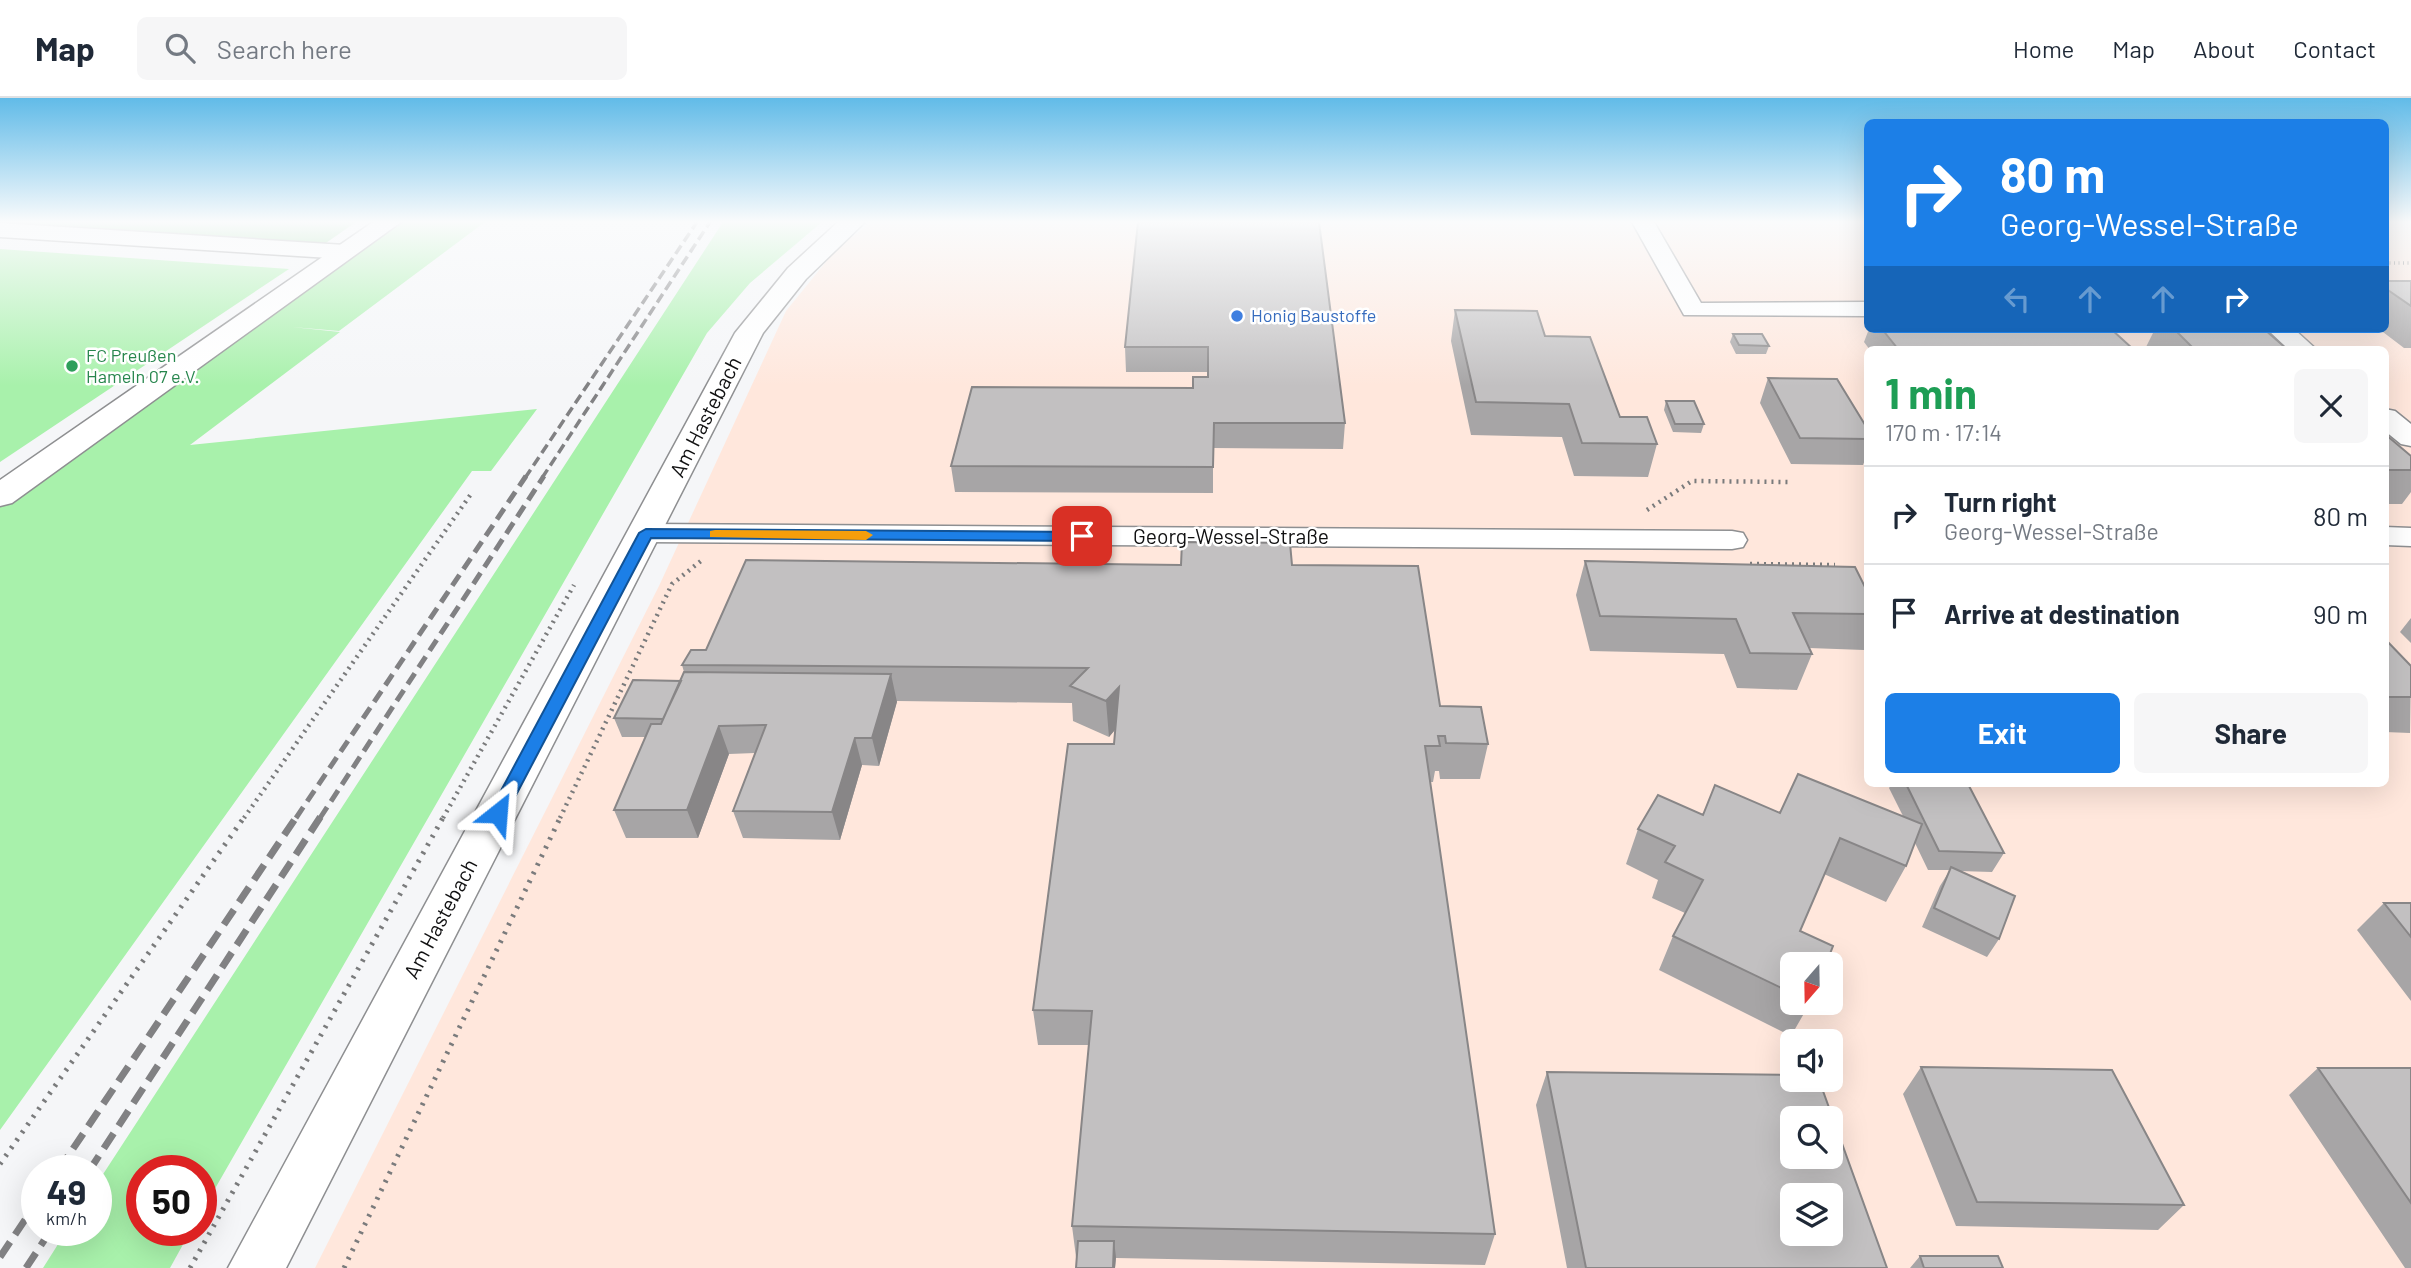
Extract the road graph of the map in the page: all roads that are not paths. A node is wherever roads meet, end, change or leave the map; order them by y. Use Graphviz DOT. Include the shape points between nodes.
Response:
graph roads {
  1 [pos="310,277"];
  2 [pos="794,277"];
  3 [pos="1674,277"];
  4 [pos="1864,309"];
  5 [pos="2284,333"];
  6 [pos="2299,346"];
  7 [pos="2389,420"];
  8 [pos="2411,438"];
  9 [pos="0,496"];
  10 [pos="646,533"];
  11 [pos="2389,536"];
  12 [pos="2411,537"];
  13 [pos="1732,540"];
  14 [pos="256,1268"];
  1 -- 9 [label="main road"];
  2 -- 10 [label="main road, Am Hastebach" via="749,333"];
  3 -- 4 [label="street" via="1693,310"];
  5 -- 6 [label="street"];
  7 -- 8 [label="street"];
  10 -- 13 [label="street, Georg-Wessel-Straße"];
  10 -- 14 [label="main road, Am Hastebach"];
  11 -- 12 [label="street"];
}
